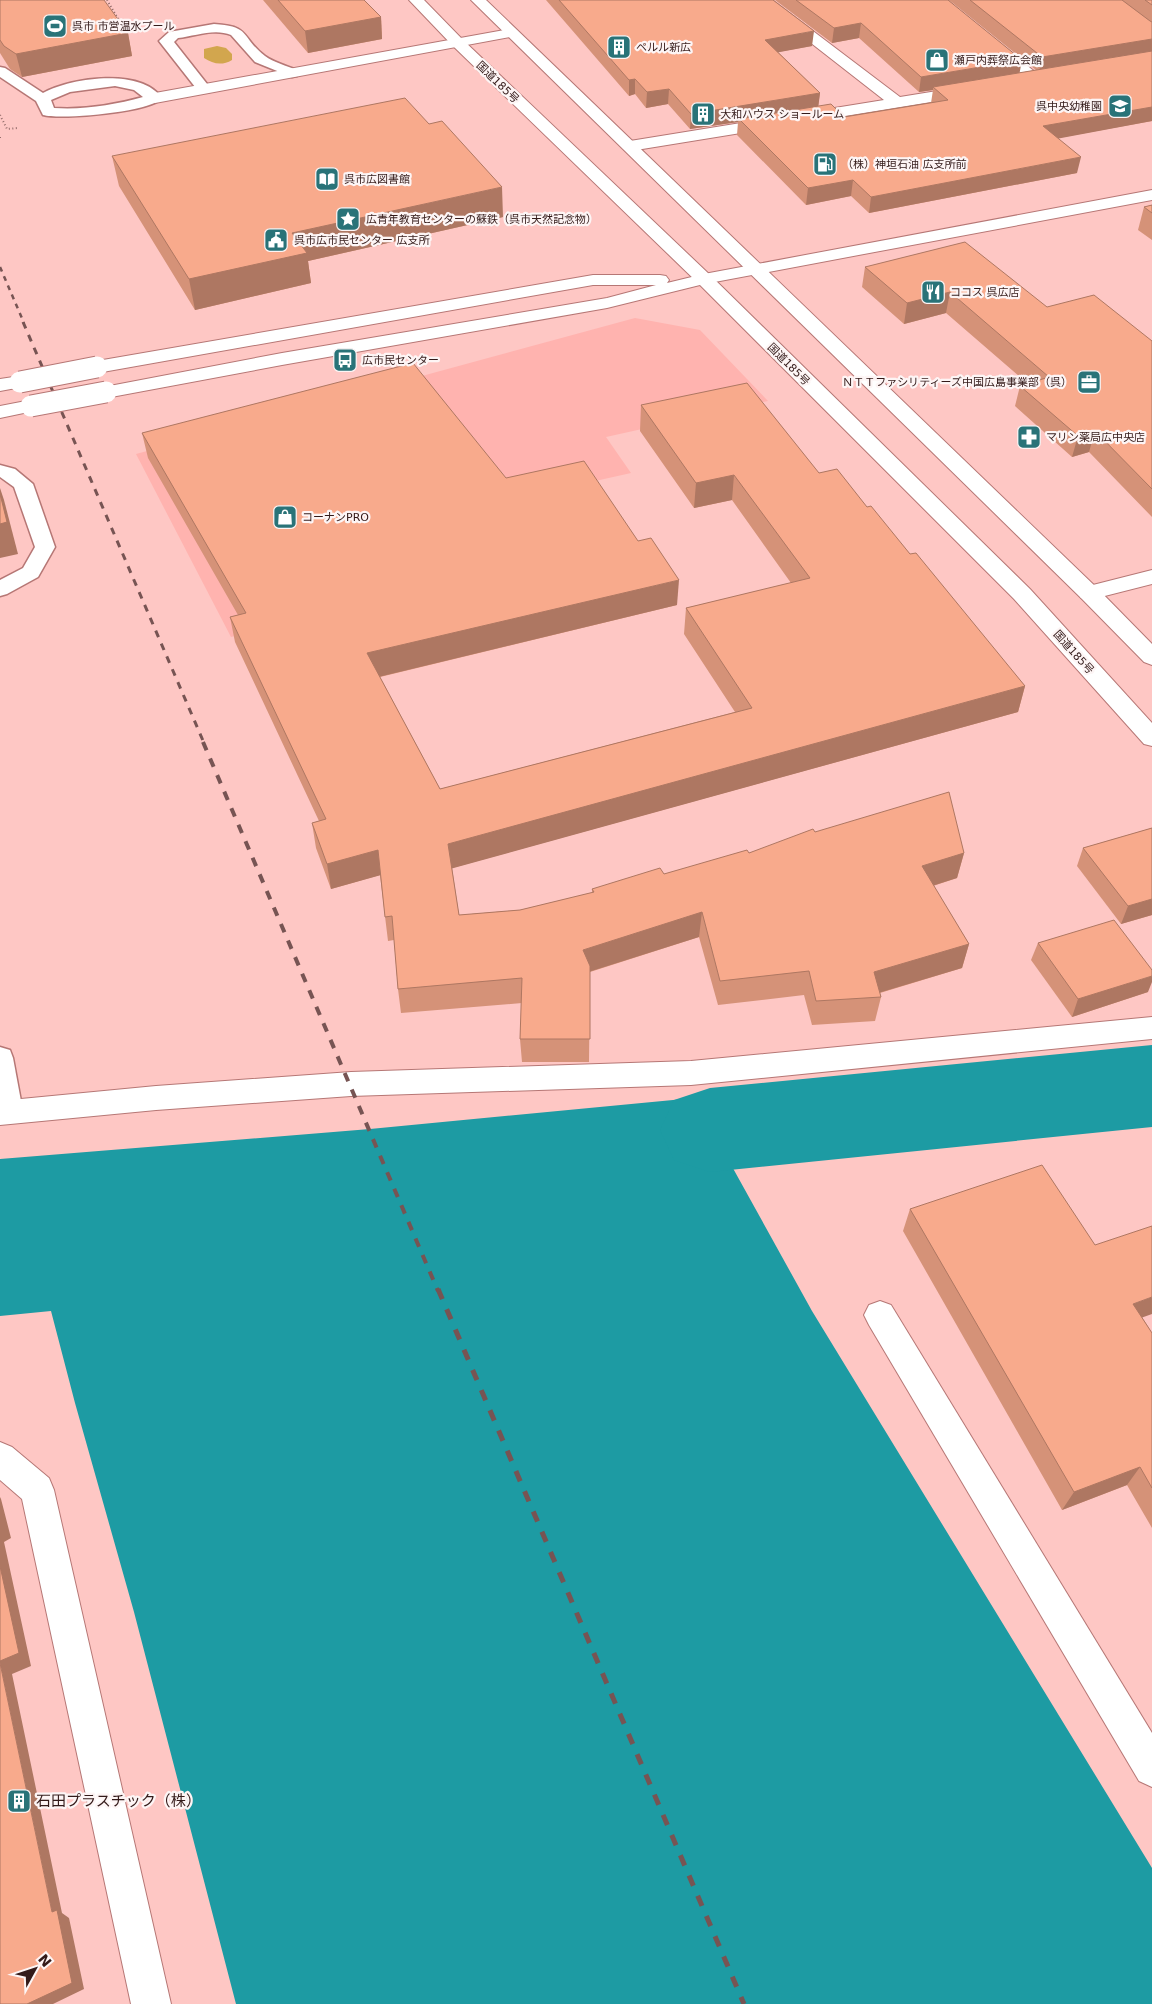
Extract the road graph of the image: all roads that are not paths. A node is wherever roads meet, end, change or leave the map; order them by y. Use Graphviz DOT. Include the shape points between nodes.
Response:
graph roads {
  1 [pos="416,0"];
  2 [pos="478,0"];
  3 [pos="763,0"];
  4 [pos="937,0"];
  5 [pos="510,33"];
  6 [pos="458,43"];
  7 [pos="0,71"];
  8 [pos="292,74"];
  9 [pos="1054,76"];
  10 [pos="1034,79"];
  11 [pos="1015,83"];
  12 [pos="986,88"];
  13 [pos="204,90"];
  14 [pos="156,98"];
  15 [pos="43,99"];
  16 [pos="898,103"];
  17 [pos="630,146"];
  18 [pos="1152,195"];
  19 [pos="756,271"];
  20 [pos="704,279"];
  21 [pos="0,385"];
  22 [pos="0,412"];
  23 [pos="0,471"];
  24 [pos="1152,577"];
  25 [pos="0,589"];
  26 [pos="1089,593"];
  27 [pos="1152,657"];
  28 [pos="1152,738"];
  29 [pos="1152,1028"];
  30 [pos="0,1058"];
  31 [pos="4,1113"];
  32 [pos="880,1315"];
  33 [pos="0,1458"];
  34 [pos="1152,1768"];
  35 [pos="151,2004"];
  1 -- 6 [label="main road, 国道185号"];
  2 -- 5 [label="main road"];
  3 -- 16 [label="main road"];
  4 -- 10 [label="main road"];
  5 -- 6 [label="main road"];
  5 -- 17 [label="main road"];
  6 -- 8 [label="main road"];
  6 -- 20 [label="main road, 国道185号"];
  7 -- 15 [label="lane"];
  8 -- 13 [label="main road"];
  8 -- 13 [label="lane" via="260,59 229,28 174,35 166,41"];
  9 -- 10 [label="main road"];
  10 -- 11 [label="main road"];
  12 -- 16 [label="main road"];
  13 -- 14 [label="main road"];
  14 -- 15 [label="lane" via="138,86 114,82 62,90"];
  14 -- 15 [label="lane" via="120,108 65,114 48,112"];
  16 -- 17 [label="main road"];
  17 -- 19 [label="main road"];
  18 -- 19 [label="main road"];
  19 -- 20 [label="main road"];
  19 -- 26 [label="main road"];
  20 -- 21 [label="main road, bridge" via="593,280"];
  20 -- 22 [label="main road, bridge" via="607,303"];
  20 -- 28 [label="main road, 国道185号" via="1022,594"];
  23 -- 25 [label="lane" via="23,484 45,547 31,572"];
  24 -- 26 [label="main road"];
  26 -- 27 [label="main road"];
  29 -- 31 [label="main road" via="692,1073 351,1084"];
  30 -- 31 [label="lane"];
  32 -- 34 [label="main road"];
  33 -- 35 [label="main road" via="37,1490"];
}
